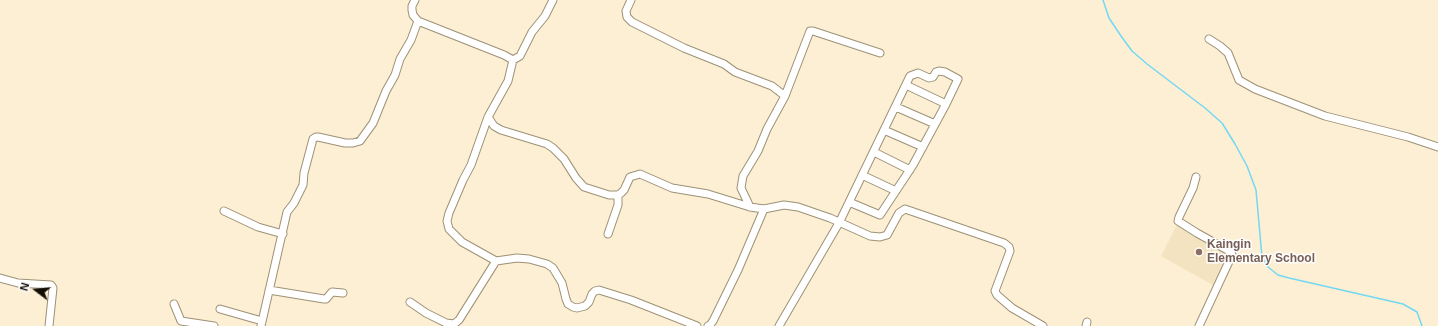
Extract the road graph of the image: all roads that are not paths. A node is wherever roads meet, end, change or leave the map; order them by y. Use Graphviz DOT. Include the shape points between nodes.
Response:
graph roads {
  1 [pos="415,0"];
  2 [pos="553,0"];
  3 [pos="631,0"];
  4 [pos="418,21"];
  5 [pos="1209,39"];
  6 [pos="880,53"];
  7 [pos="513,60"];
  8 [pos="906,85"];
  9 [pos="785,96"];
  10 [pos="946,104"];
  11 [pos="896,107"];
  12 [pos="488,117"];
  13 [pos="935,124"];
  14 [pos="884,130"];
  15 [pos="923,147"];
  16 [pos="1438,147"];
  17 [pos="874,152"];
  18 [pos="910,170"];
  19 [pos="862,175"];
  20 [pos="1196,177"];
  21 [pos="896,191"];
  22 [pos="618,195"];
  23 [pos="849,202"];
  24 [pos="750,207"];
  25 [pos="764,208"];
  26 [pos="224,211"];
  27 [pos="839,223"];
  28 [pos="283,234"];
  29 [pos="608,234"];
  30 [pos="496,261"];
  31 [pos="0,278"];
  32 [pos="269,290"];
  33 [pos="343,293"];
  34 [pos="410,302"];
  35 [pos="174,304"];
  36 [pos="220,310"];
  37 [pos="262,323"];
  38 [pos="49,326"];
  39 [pos="214,326"];
  40 [pos="697,326"];
  41 [pos="708,326"];
  42 [pos="779,326"];
  43 [pos="1043,326"];
  44 [pos="1199,326"];
  1 -- 4 [label="street" via="412,10"];
  2 -- 7 [label="street" via="520,56"];
  3 -- 9 [label="street" via="626,11 632,22 684,48 724,64 735,72 772,86"];
  4 -- 7 [label="street"];
  4 -- 28 [label="street" via="373,123 360,140 345,143 318,137 313,139 303,186 287,212"];
  5 -- 16 [label="street" via="1228,53 1239,80 1255,89 1325,116"];
  6 -- 9 [label="street" via="810,31"];
  7 -- 12 [label="street" via="508,81"];
  8 -- 10 [label="street"];
  8 -- 10 [label="street" via="910,76 918,73 929,78 936,72 945,72 958,79"];
  8 -- 11 [label="street"];
  9 -- 24 [label="street" via="743,176 742,188"];
  10 -- 13 [label="street"];
  11 -- 13 [label="street"];
  11 -- 14 [label="street"];
  12 -- 22 [label="street" via="494,126 501,130 553,148 584,187 609,195"];
  12 -- 30 [label="street" via="447,221 449,229 462,242"];
  13 -- 15 [label="street"];
  14 -- 15 [label="street"];
  14 -- 17 [label="street"];
  15 -- 18 [label="street"];
  17 -- 18 [label="street"];
  17 -- 19 [label="street"];
  18 -- 21 [label="street"];
  19 -- 21 [label="street"];
  19 -- 23 [label="street"];
  20 -- 44 [label="street" via="1178,221 1231,252 1232,255"];
  21 -- 23 [label="street" via="880,215"];
  22 -- 24 [label="street" via="624,190 630,177 640,174 672,188 708,194"];
  22 -- 29 [label="street" via="618,205"];
  23 -- 27 [label="street"];
  24 -- 25 [label="street"];
  25 -- 27 [label="street" via="791,205"];
  25 -- 41 [label="street" via="738,270 713,321"];
  26 -- 28 [label="street" via="258,227"];
  27 -- 42 [label="street"];
  27 -- 43 [label="street" via="880,238 887,235 899,214 905,209 1007,244 1010,251 995,291 1012,308"];
  28 -- 32 [label="street"];
  30 -- 34 [label="street" via="454,324 446,323"];
  30 -- 40 [label="street" via="517,258 547,264 553,268 562,283 568,304 573,307 585,306 592,294 599,290"];
  31 -- 38 [label="street" via="18,283 51,286 53,288"];
  32 -- 33 [label="street" via="324,299 332,292"];
  32 -- 37 [label="street"];
  35 -- 39 [label="street" via="181,321"];
  36 -- 37 [label="street"];
}
